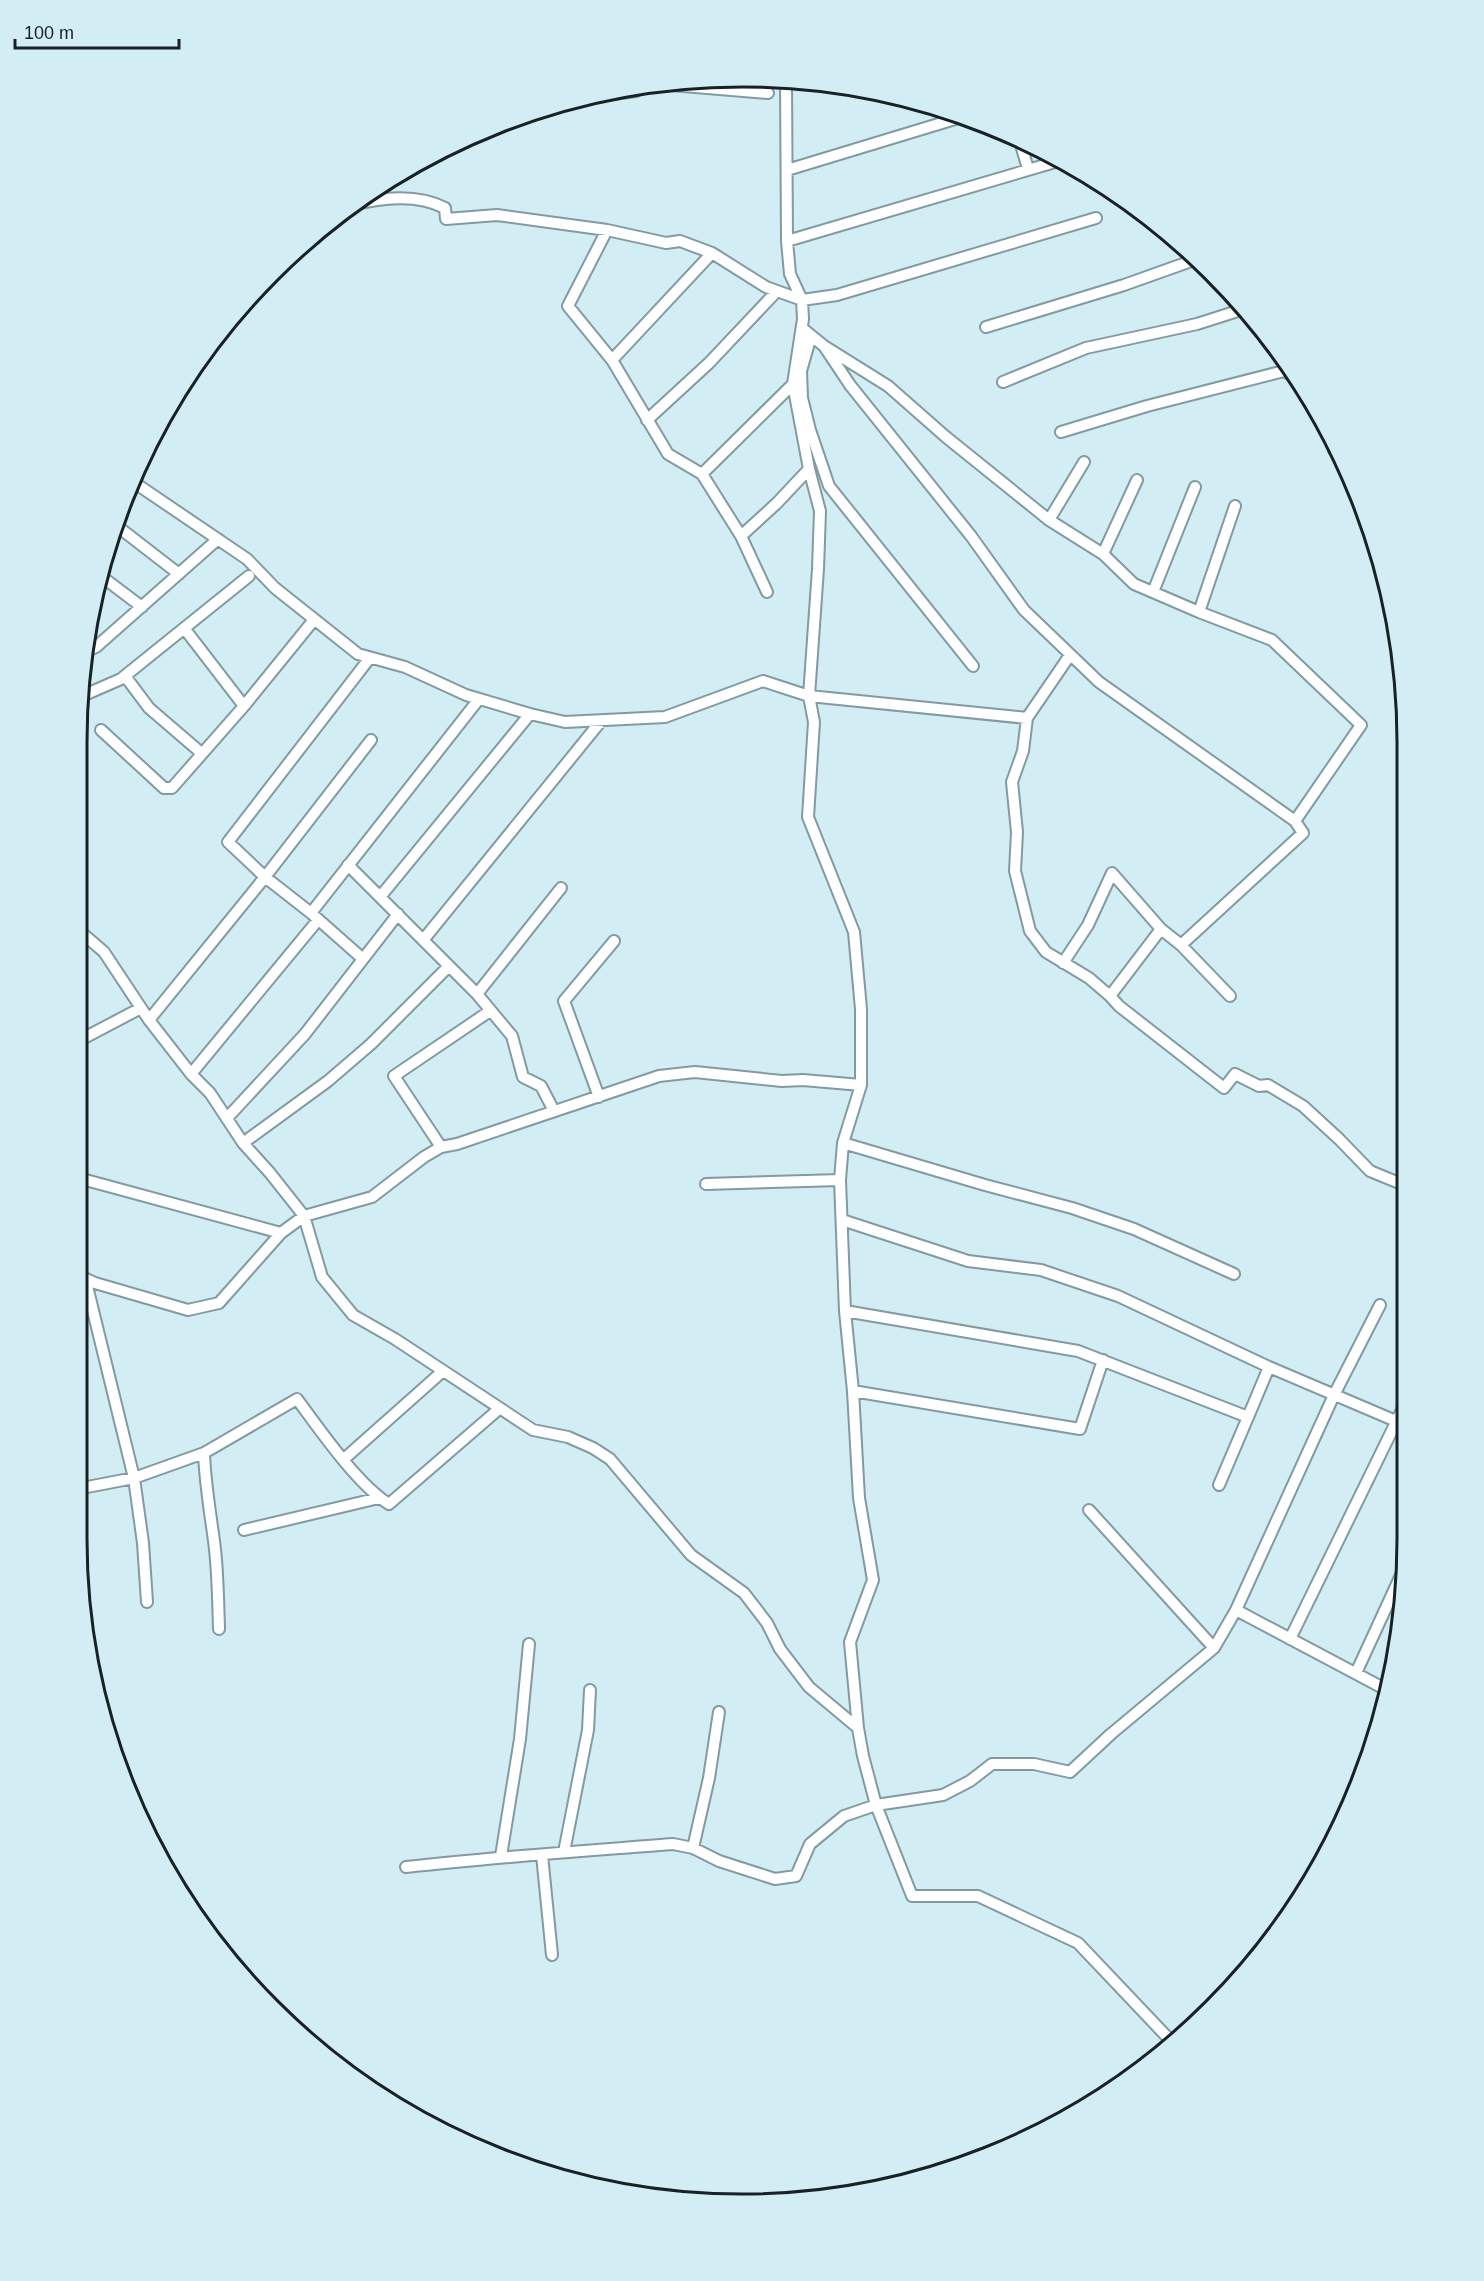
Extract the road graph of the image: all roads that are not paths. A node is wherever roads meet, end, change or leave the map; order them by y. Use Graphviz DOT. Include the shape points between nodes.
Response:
graph roads {
  1 [pos="706,88"];
  2 [pos="786,88"];
  3 [pos="768,93"];
  4 [pos="949,121"];
  5 [pos="1023,151"];
  6 [pos="1049,164"];
  7 [pos="787,170"];
  8 [pos="1028,170"];
  9 [pos="371,202"];
  10 [pos="1096,218"];
  11 [pos="607,230"];
  12 [pos="787,241"];
  13 [pos="712,253"];
  14 [pos="1187,262"];
  15 [pos="777,291"];
  16 [pos="802,300"];
  17 [pos="1235,312"];
  18 [pos="986,327"];
  19 [pos="807,332"];
  20 [pos="824,346"];
  21 [pos="612,360"];
  22 [pos="1283,372"];
  23 [pos="1003,382"];
  24 [pos="793,384"];
  25 [pos="648,420"];
  26 [pos="1061,432"];
  27 [pos="1084,462"];
  28 [pos="809,469"];
  29 [pos="702,474"];
  30 [pos="1137,480"];
  31 [pos="139,486"];
  32 [pos="829,486"];
  33 [pos="1195,487"];
  34 [pos="816,494"];
  35 [pos="1235,506"];
  36 [pos="1048,520"];
  37 [pos="122,530"];
  38 [pos="741,536"];
  39 [pos="218,539"];
  40 [pos="1103,554"];
  41 [pos="179,574"];
  42 [pos="249,576"];
  43 [pos="107,581"];
  44 [pos="767,592"];
  45 [pos="1153,592"];
  46 [pos="142,607"];
  47 [pos="1198,612"];
  48 [pos="313,621"];
  49 [pos="184,628"];
  50 [pos="96,647"];
  51 [pos="1070,655"];
  52 [pos="369,659"];
  53 [pos="973,666"];
  54 [pos="125,676"];
  55 [pos="89,693"];
  56 [pos="808,696"];
  57 [pos="479,699"];
  58 [pos="244,706"];
  59 [pos="530,714"];
  60 [pos="1027,718"];
  61 [pos="601,721"];
  62 [pos="101,730"];
  63 [pos="371,740"];
  64 [pos="199,751"];
  65 [pos="1295,821"];
  66 [pos="348,865"];
  67 [pos="265,877"];
  68 [pos="561,888"];
  69 [pos="380,897"];
  70 [pos="398,914"];
  71 [pos="315,917"];
  72 [pos="1161,929"];
  73 [pos="87,937"];
  74 [pos="424,939"];
  75 [pos="614,941"];
  76 [pos="1181,945"];
  77 [pos="363,959"];
  78 [pos="1063,963"];
  79 [pos="448,967"];
  80 [pos="477,994"];
  81 [pos="1110,996"];
  82 [pos="1230,996"];
  83 [pos="141,1008"];
  84 [pos="490,1011"];
  85 [pos="148,1020"];
  86 [pos="87,1036"];
  87 [pos="191,1074"];
  88 [pos="861,1085"];
  89 [pos="599,1097"];
  90 [pos="554,1110"];
  91 [pos="228,1118"];
  92 [pos="243,1143"];
  93 [pos="843,1143"];
  94 [pos="441,1147"];
  95 [pos="87,1180"];
  96 [pos="840,1180"];
  97 [pos="1397,1182"];
  98 [pos="706,1184"];
  99 [pos="304,1216"];
  100 [pos="842,1220"];
  101 [pos="281,1233"];
  102 [pos="1234,1274"];
  103 [pos="87,1280"];
  104 [pos="87,1294"];
  105 [pos="1380,1305"];
  106 [pos="845,1311"];
  107 [pos="1103,1360"];
  108 [pos="1269,1367"];
  109 [pos="443,1371"];
  110 [pos="853,1391"];
  111 [pos="1334,1395"];
  112 [pos="499,1409"];
  113 [pos="1248,1418"];
  114 [pos="1397,1422"];
  115 [pos="1397,1427"];
  116 [pos="204,1453"];
  117 [pos="344,1459"];
  118 [pos="134,1478"];
  119 [pos="1219,1485"];
  120 [pos="87,1487"];
  121 [pos="379,1498"];
  122 [pos="1089,1510"];
  123 [pos="244,1530"];
  124 [pos="1395,1587"];
  125 [pos="147,1602"];
  126 [pos="1236,1610"];
  127 [pos="219,1629"];
  128 [pos="1290,1639"];
  129 [pos="529,1644"];
  130 [pos="1214,1648"];
  131 [pos="1356,1673"];
  132 [pos="1380,1686"];
  133 [pos="590,1690"];
  134 [pos="719,1712"];
  135 [pos="858,1728"];
  136 [pos="876,1805"];
  137 [pos="693,1848"];
  138 [pos="564,1852"];
  139 [pos="542,1855"];
  140 [pos="501,1856"];
  141 [pos="406,1867"];
  142 [pos="552,1955"];
  143 [pos="1167,2037"];
  1 -- 3 [label="street"];
  2 -- 7 [label="street"];
  4 -- 7 [label="street"];
  5 -- 8 [label="street"];
  6 -- 8 [label="street"];
  7 -- 12 [label="street"];
  8 -- 12 [label="street"];
  9 -- 11 [label="street" via="394,198 433,201 445,208 446,219 497,215"];
  10 -- 16 [label="street" via="837,295"];
  11 -- 13 [label="street" via="666,243 680,241"];
  11 -- 21 [label="street" via="568,306"];
  12 -- 16 [label="street" via="790,274"];
  13 -- 15 [label="street"];
  13 -- 21 [label="street"];
  14 -- 18 [label="street"];
  15 -- 16 [label="street"];
  15 -- 25 [label="street"];
  16 -- 19 [label="street"];
  17 -- 23 [label="street" via="1086,348"];
  19 -- 20 [label="street"];
  19 -- 24 [label="street"];
  19 -- 32 [label="street" via="801,371 802,398"];
  20 -- 36 [label="street" via="888,386"];
  20 -- 51 [label="street" via="1024,610"];
  21 -- 25 [label="street"];
  22 -- 26 [label="street" via="1147,405"];
  24 -- 28 [label="street"];
  24 -- 29 [label="street"];
  25 -- 29 [label="street" via="668,454"];
  27 -- 36 [label="street"];
  28 -- 34 [label="street"];
  28 -- 38 [label="street"];
  29 -- 38 [label="street"];
  30 -- 40 [label="street"];
  31 -- 39 [label="street"];
  32 -- 34 [label="street"];
  32 -- 53 [label="street"];
  33 -- 45 [label="street"];
  34 -- 56 [label="street" via="820,511 818,569"];
  35 -- 47 [label="street"];
  36 -- 40 [label="street"];
  37 -- 41 [label="street"];
  38 -- 44 [label="street"];
  39 -- 41 [label="street"];
  39 -- 48 [label="street" via="247,560"];
  40 -- 45 [label="street" via="1134,584"];
  41 -- 46 [label="street"];
  42 -- 49 [label="street"];
  43 -- 46 [label="street"];
  45 -- 47 [label="street"];
  46 -- 50 [label="street"];
  47 -- 65 [label="street" via="1272,640 1361,725"];
  48 -- 52 [label="street"];
  48 -- 58 [label="street"];
  49 -- 54 [label="street"];
  49 -- 58 [label="street"];
  51 -- 60 [label="street"];
  51 -- 65 [label="street" via="1099,682"];
  52 -- 57 [label="street" via="405,667"];
  52 -- 67 [label="street" via="229,839 230,845"];
  54 -- 55 [label="street"];
  54 -- 64 [label="street" via="149,708"];
  56 -- 60 [label="street"];
  56 -- 61 [label="street" via="763,681 665,717"];
  56 -- 88 [label="street" via="814,722 808,817 854,932 861,1009"];
  57 -- 59 [label="street"];
  57 -- 66 [label="street"];
  58 -- 62 [label="street" via="172,788 164,788"];
  59 -- 61 [label="street" via="565,722"];
  59 -- 69 [label="street"];
  60 -- 78 [label="street" via="1023,751 1012,782 1017,832 1015,871 1030,931 1046,952"];
  61 -- 74 [label="street"];
  63 -- 67 [label="street"];
  65 -- 76 [label="street" via="1303,833"];
  66 -- 69 [label="street"];
  66 -- 71 [label="street"];
  67 -- 71 [label="street"];
  67 -- 85 [label="street"];
  68 -- 80 [label="street"];
  69 -- 70 [label="street"];
  70 -- 74 [label="street"];
  70 -- 77 [label="street"];
  71 -- 77 [label="street"];
  71 -- 87 [label="street"];
  72 -- 76 [label="street"];
  72 -- 78 [label="street" via="1112,873 1088,925"];
  72 -- 81 [label="street"];
  73 -- 83 [label="street" via="104,952"];
  74 -- 79 [label="street"];
  75 -- 89 [label="street" via="564,1001"];
  76 -- 82 [label="street"];
  77 -- 91 [label="street" via="305,1034"];
  78 -- 81 [label="street"];
  79 -- 80 [label="street"];
  79 -- 92 [label="street" via="328,1081"];
  80 -- 84 [label="street"];
  81 -- 97 [label="street" via="1224,1088 1235,1074 1259,1086 1268,1085 1303,1106 1370,1171"];
  83 -- 85 [label="street"];
  83 -- 86 [label="street"];
  84 -- 90 [label="street" via="512,1036 523,1077 541,1086"];
  84 -- 94 [label="street" via="394,1076"];
  85 -- 87 [label="street"];
  87 -- 91 [label="street"];
  88 -- 89 [label="street" via="695,1072 659,1076"];
  88 -- 93 [label="street"];
  89 -- 90 [label="street"];
  90 -- 94 [label="street"];
  91 -- 92 [label="street"];
  92 -- 99 [label="street"];
  93 -- 96 [label="street"];
  93 -- 102 [label="street" via="1082,1211 1134,1229"];
  94 -- 99 [label="street" via="372,1197"];
  95 -- 101 [label="street"];
  96 -- 98 [label="street"];
  96 -- 100 [label="street"];
  99 -- 101 [label="street"];
  99 -- 109 [label="street" via="322,1277 353,1315"];
  100 -- 106 [label="street"];
  100 -- 108 [label="street" via="968,1261 1041,1270 1118,1296"];
  101 -- 103 [label="street" via="219,1303 188,1310"];
  104 -- 118 [label="street"];
  105 -- 111 [label="street"];
  106 -- 107 [label="street" via="1078,1351"];
  106 -- 110 [label="street"];
  107 -- 110 [label="street" via="1080,1429"];
  107 -- 113 [label="street"];
  108 -- 111 [label="street"];
  108 -- 113 [label="street"];
  109 -- 112 [label="street"];
  109 -- 117 [label="street"];
  110 -- 135 [label="street" via="859,1498 873,1580 850,1642"];
  111 -- 114 [label="street"];
  111 -- 126 [label="street"];
  112 -- 121 [label="street" via="389,1504"];
  112 -- 135 [label="street" via="533,1430 568,1437 610,1459 691,1556 744,1593 809,1687"];
  113 -- 119 [label="street"];
  115 -- 128 [label="street"];
  116 -- 117 [label="street" via="297,1400"];
  116 -- 118 [label="street"];
  116 -- 127 [label="street"];
  117 -- 121 [label="street"];
  118 -- 120 [label="street"];
  118 -- 125 [label="street"];
  121 -- 123 [label="street"];
  122 -- 130 [label="street"];
  124 -- 131 [label="street"];
  126 -- 128 [label="street"];
  126 -- 130 [label="street"];
  128 -- 131 [label="street"];
  129 -- 140 [label="street" via="520,1739"];
  130 -- 136 [label="street" via="1070,1772 1034,1764 992,1764 943,1795"];
  131 -- 132 [label="street"];
  133 -- 138 [label="street" via="588,1730"];
  134 -- 137 [label="street"];
  135 -- 136 [label="street"];
  136 -- 137 [label="street" via="844,1816 810,1844 796,1876 775,1879"];
  136 -- 143 [label="street" via="912,1896 978,1896 1078,1943"];
  137 -- 138 [label="street" via="674,1844"];
  138 -- 139 [label="street"];
  139 -- 140 [label="street"];
  139 -- 142 [label="street"];
  140 -- 141 [label="street"];
}
